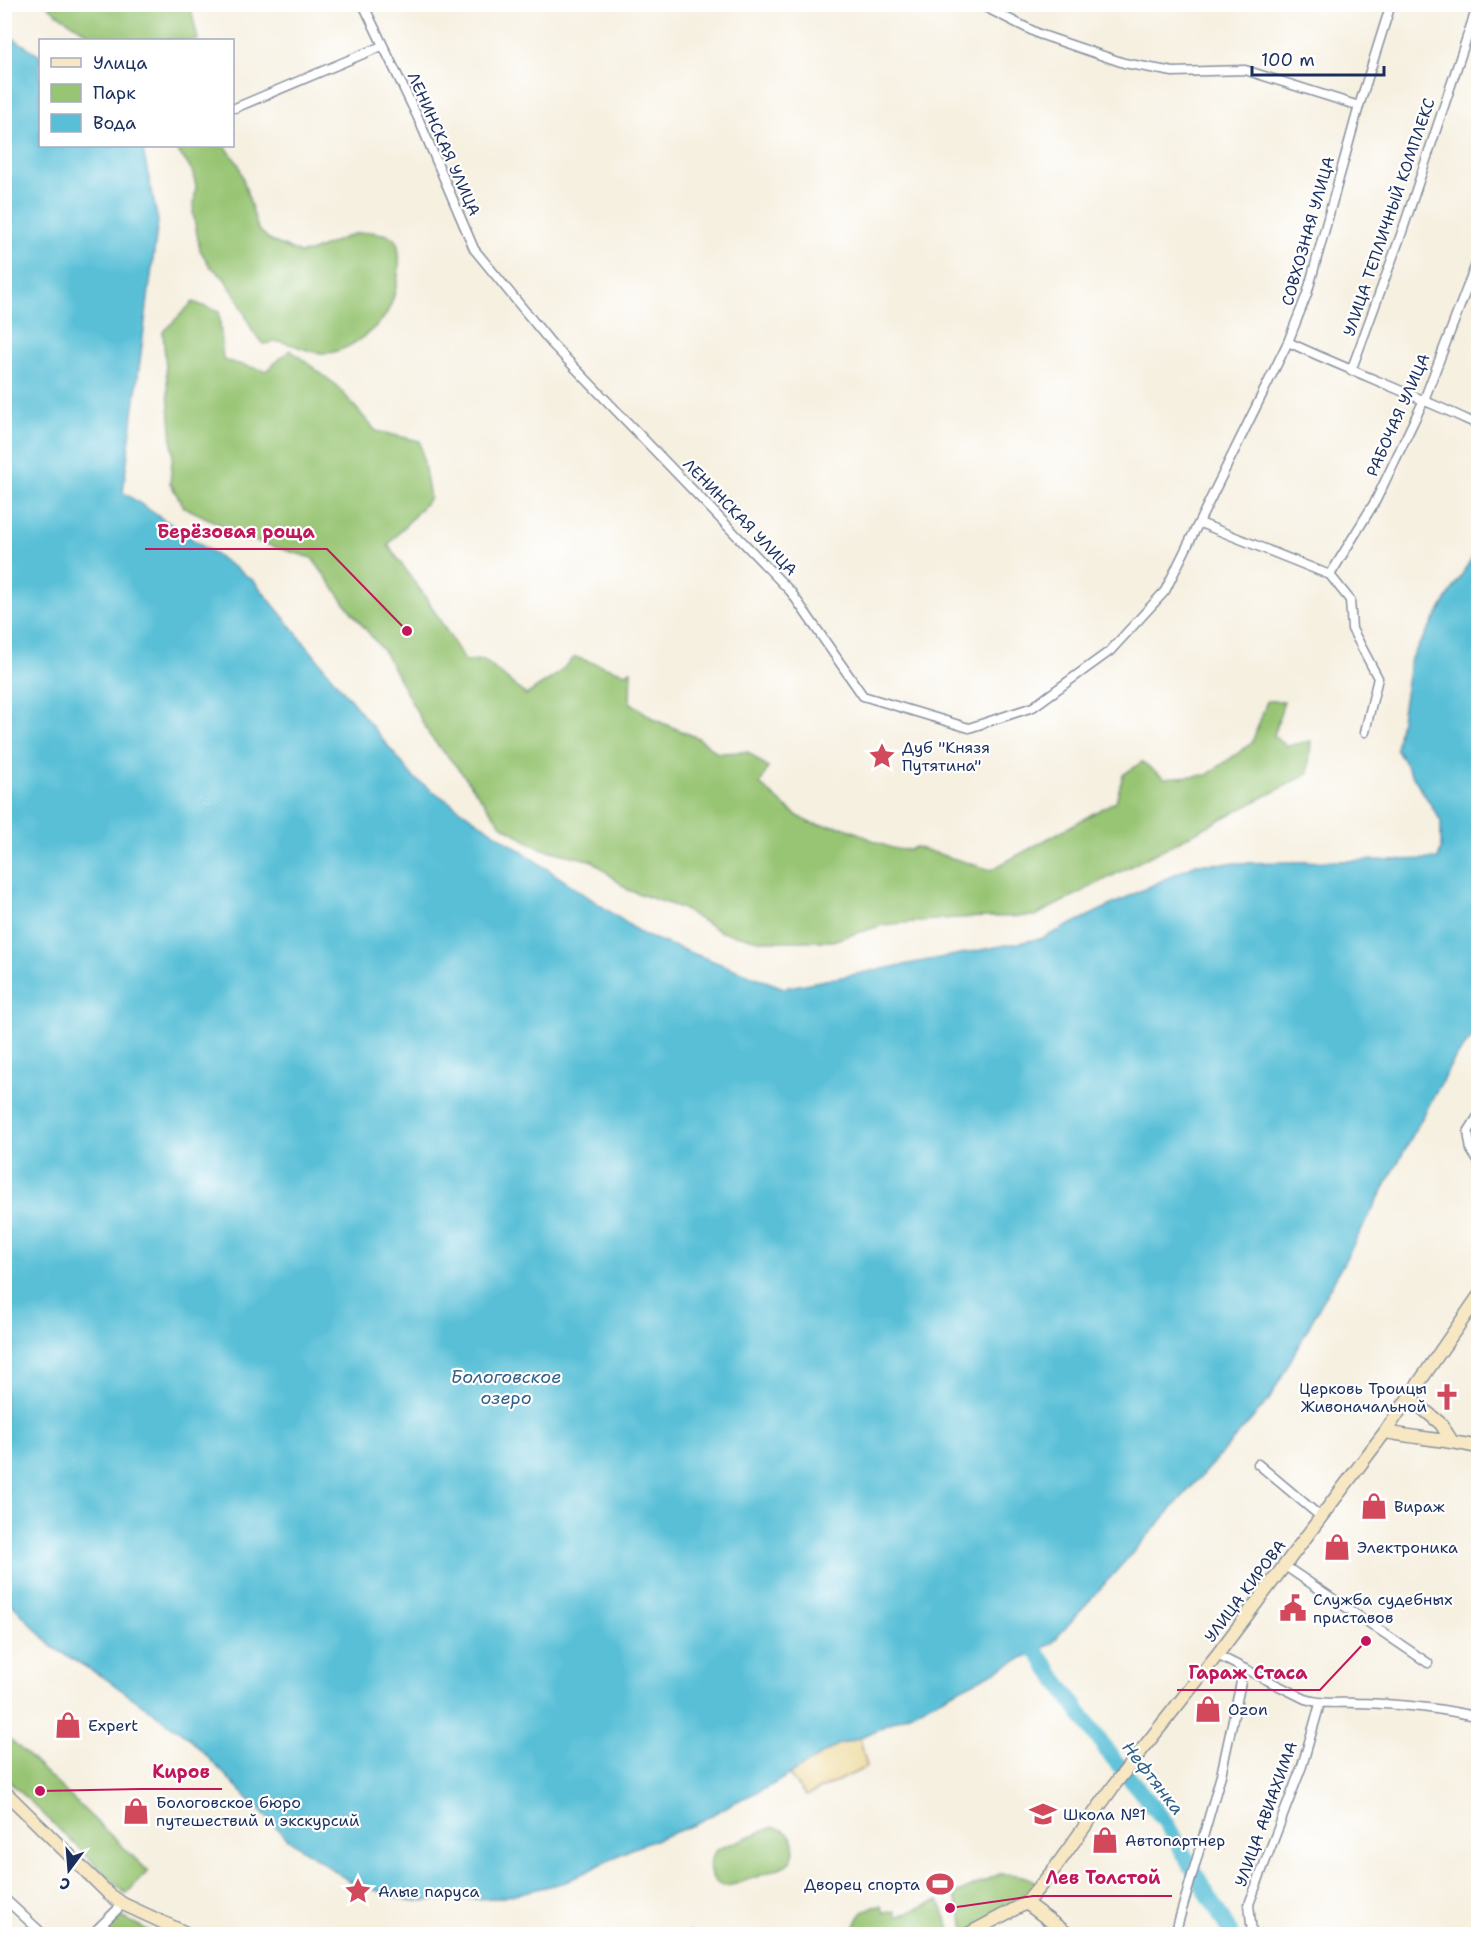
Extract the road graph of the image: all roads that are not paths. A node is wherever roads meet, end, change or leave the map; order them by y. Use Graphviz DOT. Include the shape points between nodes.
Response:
graph roads {
  1 [pos="363,4"];
  2 [pos="979,4"];
  3 [pos="1391,4"];
  4 [pos="1478,4"];
  5 [pos="382,46"];
  6 [pos="1359,106"];
  7 [pos="235,108"];
  8 [pos="1479,259"];
  9 [pos="1288,342"];
  10 [pos="1351,371"];
  11 [pos="1424,400"];
  12 [pos="1470,421"];
  13 [pos="1200,523"];
  14 [pos="1330,575"];
  15 [pos="1365,732"];
  16 [pos="1479,1116"];
  17 [pos="1479,1161"];
  18 [pos="1479,1297"];
  19 [pos="1410,1398"];
  20 [pos="1385,1432"];
  21 [pos="1451,1440"];
  22 [pos="1479,1447"];
  23 [pos="1258,1464"];
  24 [pos="1321,1517"];
  25 [pos="1285,1566"];
  26 [pos="1217,1655"];
  27 [pos="1428,1663"];
  28 [pos="1240,1667"];
  29 [pos="1320,1704"];
  30 [pos="1479,1717"];
  31 [pos="4,1791"];
  32 [pos="4,1898"];
  33 [pos="1026,1903"];
  34 [pos="123,1904"];
  35 [pos="43,1935"];
  36 [pos="92,1935"];
  37 [pos="188,1935"];
  38 [pos="968,1935"];
  39 [pos="1068,1935"];
  40 [pos="1175,1935"];
  41 [pos="1252,1935"];
  1 -- 5 [label="street, ЛЕНИНСКАЯ УЛИЦА"];
  2 -- 6 [label="street" via="1039,34 1124,63 1173,72 1245,70"];
  3 -- 6 [label="street, СОВХОЗНАЯ УЛИЦА"];
  4 -- 10 [label="street, УЛИЦА ТЕПЛИЧНЫЙ КОМПЛЕКС"];
  5 -- 7 [label="street"];
  5 -- 13 [label="street, ЛЕНИНСКАЯ УЛИЦА" via="419,120 474,249 552,344 792,592 863,696 969,728 1033,707 1110,651 1165,591"];
  6 -- 9 [label="street, СОВХОЗНАЯ УЛИЦА" via="1307,294"];
  8 -- 11 [label="street, РАБОЧАЯ УЛИЦА"];
  9 -- 10 [label="street"];
  9 -- 13 [label="street, СОВХОЗНАЯ УЛИЦА"];
  10 -- 11 [label="street"];
  11 -- 12 [label="street"];
  11 -- 14 [label="street, РАБОЧАЯ УЛИЦА" via="1376,500"];
  13 -- 14 [label="street"];
  14 -- 15 [label="street" via="1350,600 1352,629 1378,678"];
  16 -- 17 [label="street" via="1468,1132 1471,1150"];
  18 -- 19 [label="main road, УЛИЦА КИРОВА"];
  19 -- 20 [label="main road, УЛИЦА КИРОВА"];
  19 -- 21 [label="main road" via="1441,1424"];
  20 -- 21 [label="main road"];
  20 -- 24 [label="main road, УЛИЦА КИРОВА"];
  21 -- 22 [label="main road"];
  23 -- 24 [label="street"];
  24 -- 25 [label="main road, УЛИЦА КИРОВА"];
  25 -- 26 [label="main road, УЛИЦА КИРОВА"];
  25 -- 27 [label="street"];
  26 -- 28 [label="street"];
  26 -- 33 [label="main road, УЛИЦА КИРОВА"];
  28 -- 29 [label="street"];
  28 -- 40 [label="street" via="1241,1682 1224,1763"];
  29 -- 30 [label="street" via="1441,1708"];
  29 -- 41 [label="street, УЛИЦА АВИАХИМА" via="1302,1766 1249,1904"];
  31 -- 34 [label="main road"];
  32 -- 35 [label="street"];
  33 -- 38 [label="main road, УЛИЦА КИРОВА"];
  33 -- 39 [label="main road"];
  34 -- 36 [label="street"];
  34 -- 37 [label="main road"];
}
